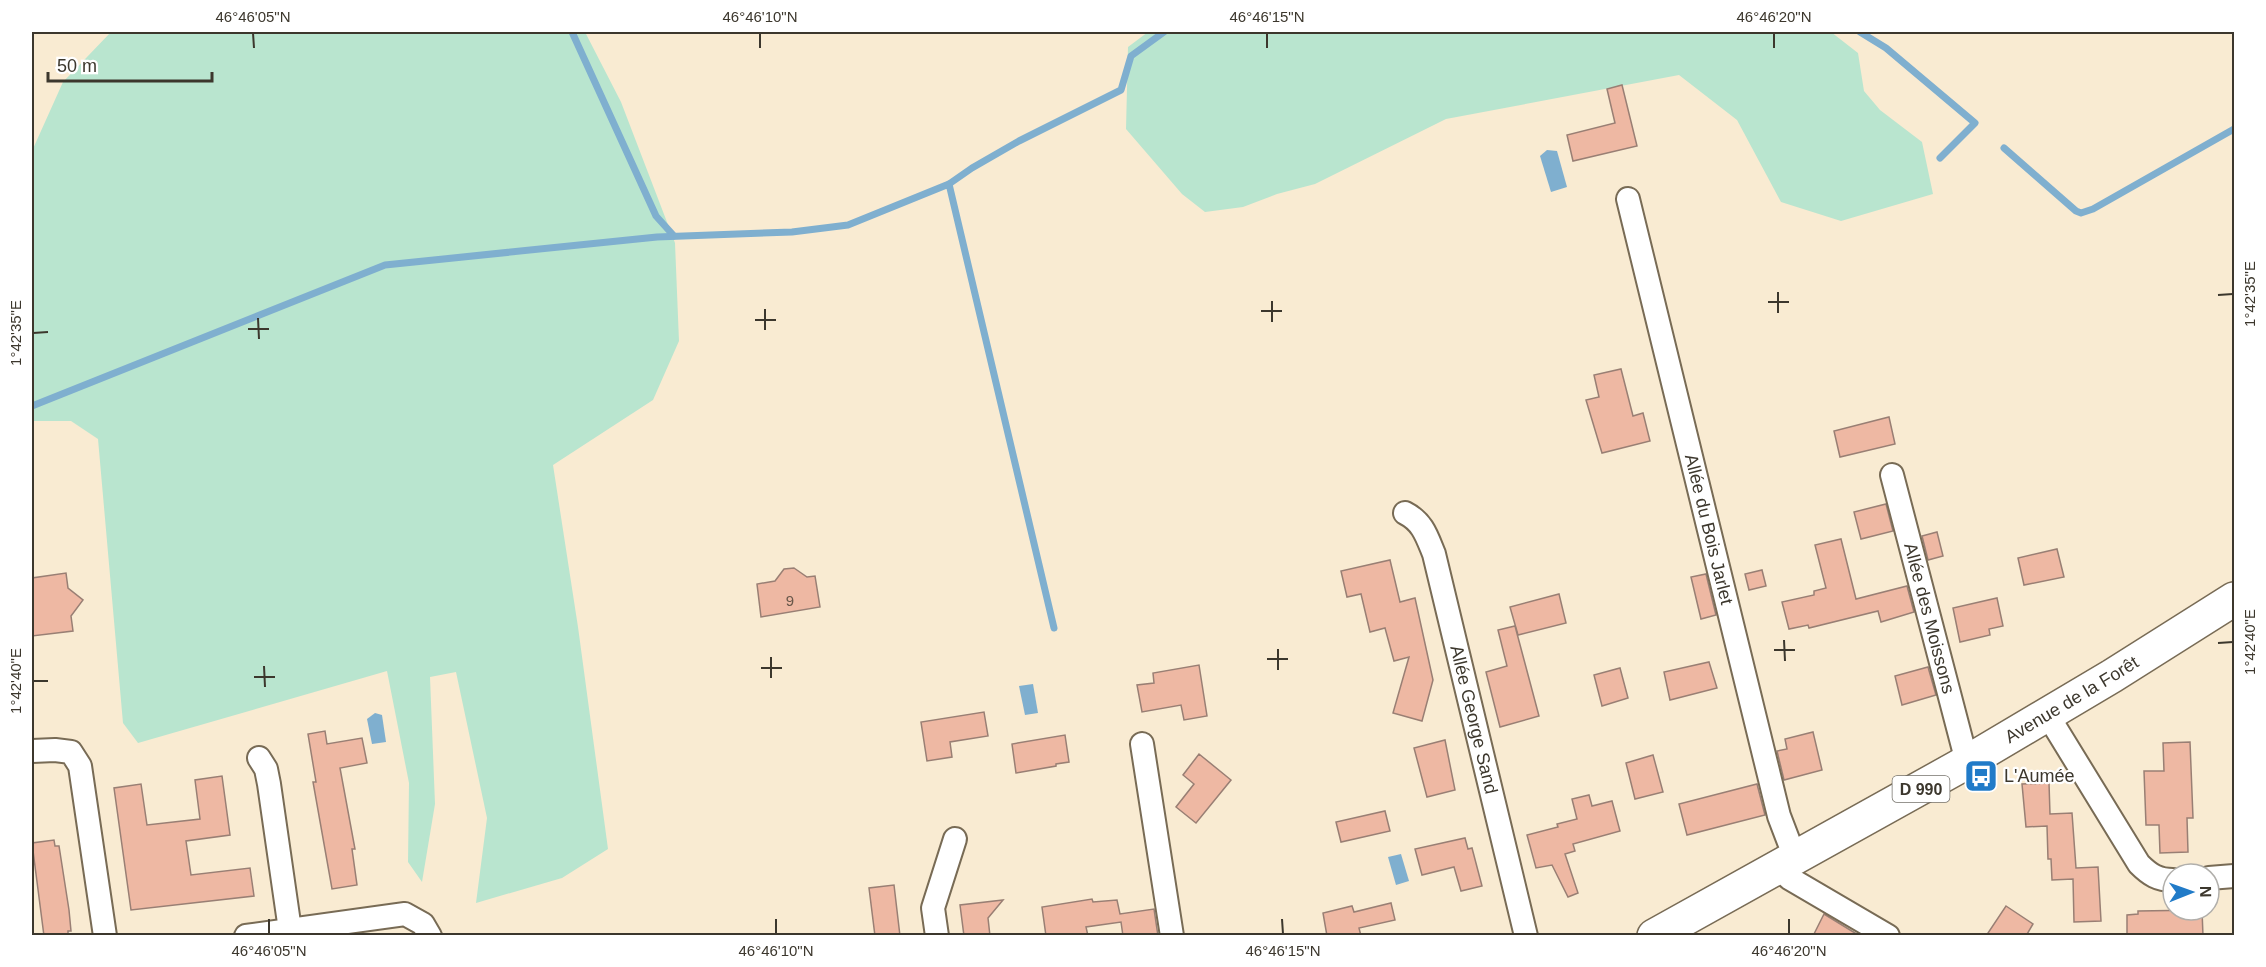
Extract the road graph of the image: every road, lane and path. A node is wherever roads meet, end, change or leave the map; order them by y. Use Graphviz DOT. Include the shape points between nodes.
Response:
graph roads {
  1 [pos="1628,199"];
  2 [pos="1893,475"];
  3 [pos="1405,513"];
  4 [pos="2235,599"];
  5 [pos="2047,714"];
  6 [pos="1142,744"];
  7 [pos="32,751"];
  8 [pos="259,758"];
  9 [pos="1967,762"];
  10 [pos="955,839"];
  11 [pos="1789,861"];
  12 [pos="2161,879"];
  13 [pos="290,930"];
  14 [pos="105,936"];
  15 [pos="246,936"];
  16 [pos="430,936"];
  17 [pos="937,936"];
  18 [pos="1172,936"];
  19 [pos="1526,936"];
  20 [pos="1654,936"];
  21 [pos="1888,936"];
  1 -- 11 [label="street, Allée du Bois Jarlet"];
  2 -- 9 [label="street, Allée des Moissons"];
  3 -- 19 [label="street, Allée George Sand" via="1422,526 1434,554"];
  4 -- 5 [label="main road, Avenue de la Forêt / D 990"];
  5 -- 9 [label="main road, Avenue de la Forêt / D 990"];
  5 -- 12 [label="street" via="2139,864"];
  6 -- 18 [label="street"];
  7 -- 14 [label="street" via="71,752 80,766"];
  8 -- 13 [label="street" via="269,784"];
  9 -- 11 [label="main road, Avenue de la Forêt / D 990"];
  10 -- 17 [label="street" via="933,908"];
  11 -- 20 [label="main road, Avenue de la Forêt / D 990"];
  11 -- 21 [label="street" via="1789,878"];
  13 -- 15 [label="street"];
  13 -- 16 [label="street" via="405,914 423,924"];
}
